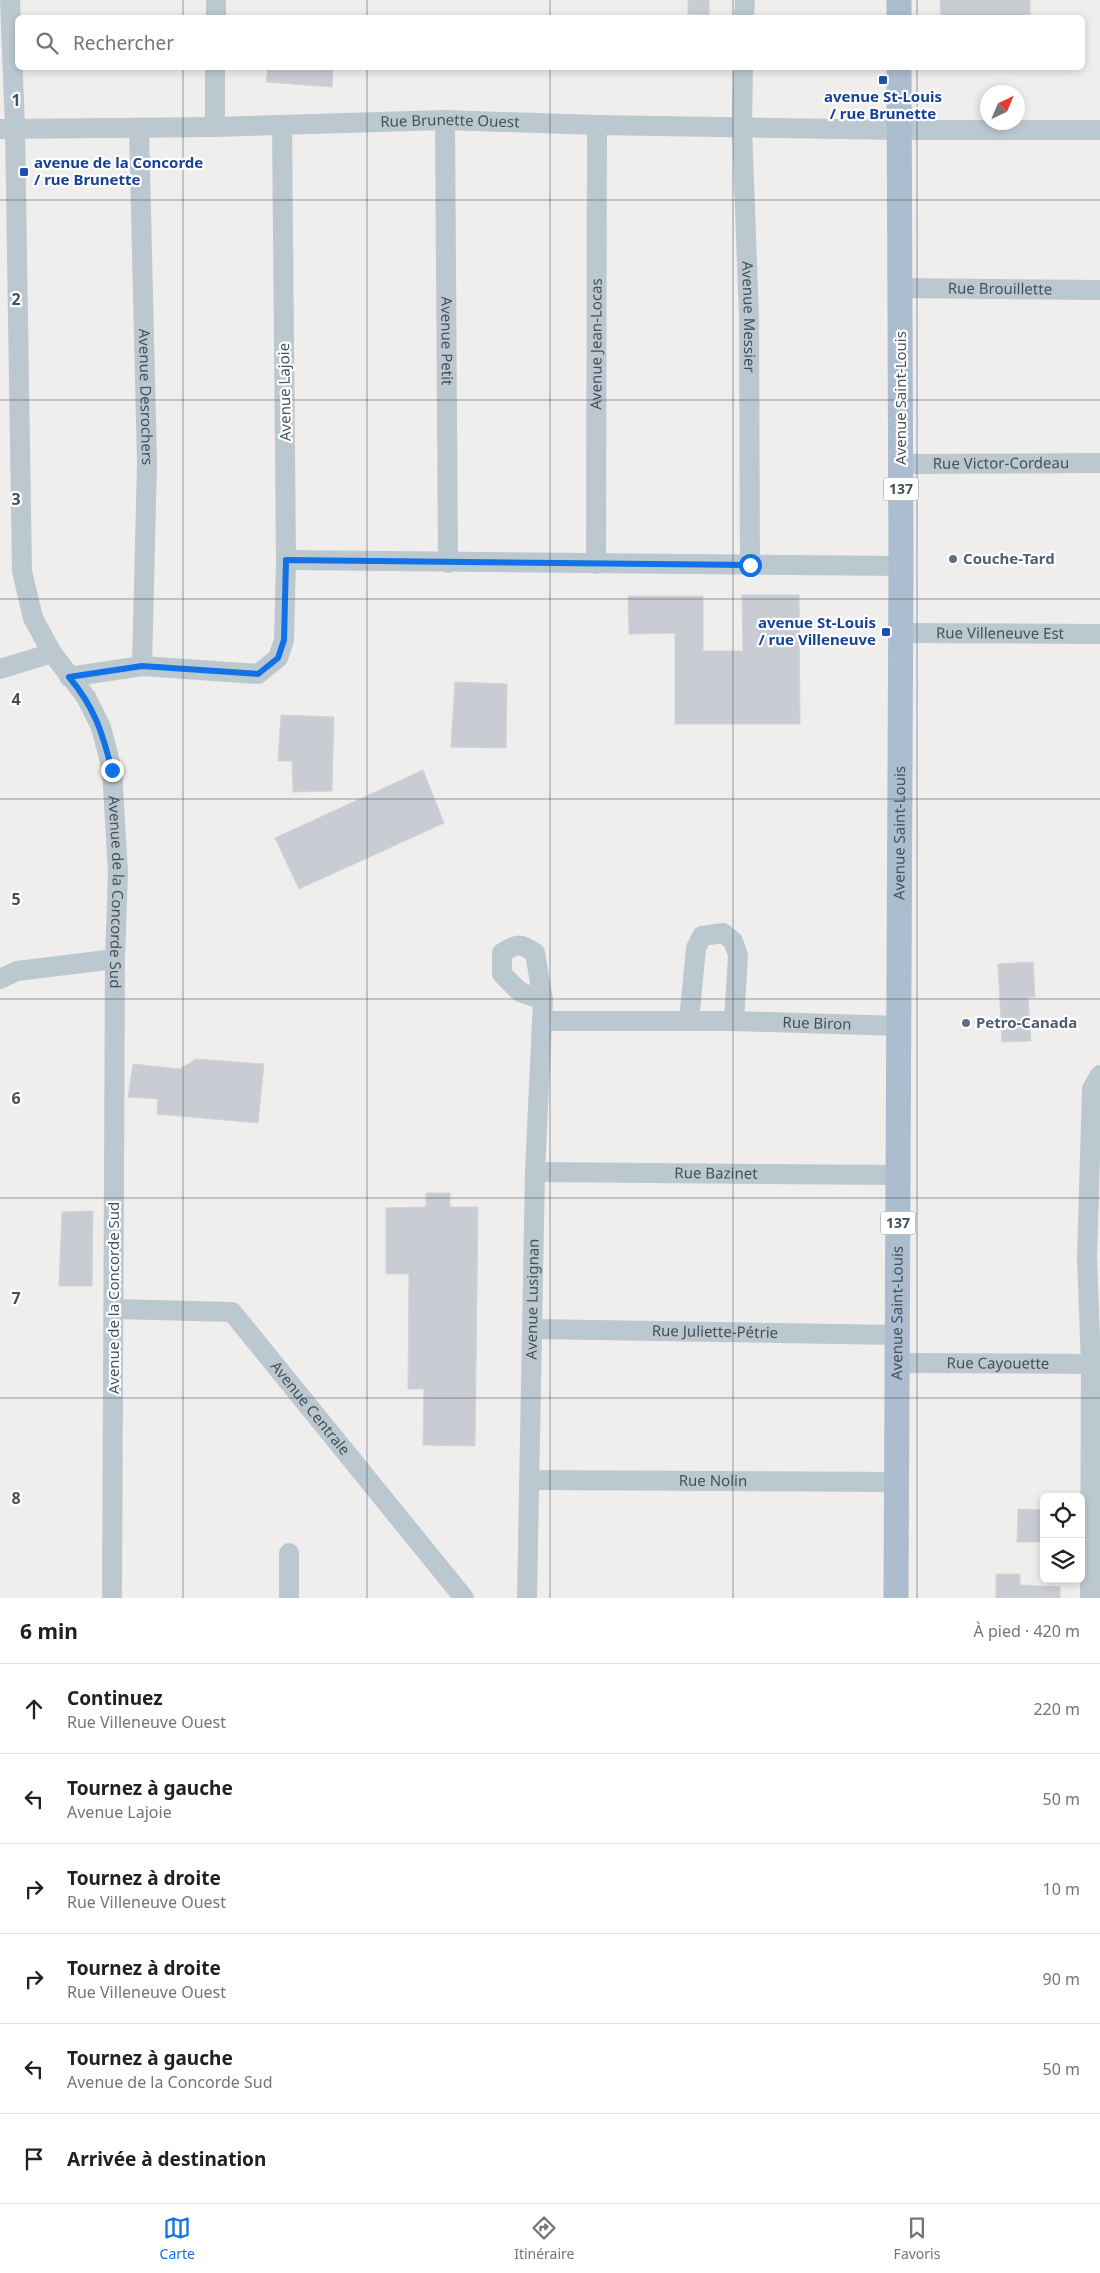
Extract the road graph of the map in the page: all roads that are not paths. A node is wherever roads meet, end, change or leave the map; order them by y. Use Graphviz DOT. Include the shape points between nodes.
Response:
graph roads {
  1 [pos="10,0"];
  2 [pos="216,0"];
  3 [pos="745,0"];
  4 [pos="899,0"];
  5 [pos="216,15"];
  6 [pos="744,15"];
  7 [pos="899,15"];
  8 [pos="216,70"];
  9 [pos="743,70"];
  10 [pos="899,70"];
  11 [pos="445,120"];
  12 [pos="282,125"];
  13 [pos="596,125"];
  14 [pos="215,127"];
  15 [pos="742,127"];
  16 [pos="139,128"];
  17 [pos="7,129"];
  18 [pos="899,130"];
  19 [pos="1100,130"];
  20 [pos="900,288"];
  21 [pos="1100,290"];
  22 [pos="1100,463"];
  23 [pos="901,464"];
  24 [pos="286,560"];
  25 [pos="448,562"];
  26 [pos="596,564"];
  27 [pos="750,565"];
  28 [pos="901,566"];
  29 [pos="901,632"];
  30 [pos="1100,634"];
  31 [pos="52,653"];
  32 [pos="142,666"];
  33 [pos="0,669"];
  34 [pos="69,677"];
  35 [pos="115,959"];
  36 [pos="0,979"];
  37 [pos="542,1000"];
  38 [pos="542,1021"];
  39 [pos="689,1021"];
  40 [pos="734,1021"];
  41 [pos="899,1026"];
  42 [pos="1099,1076"];
  43 [pos="535,1172"];
  44 [pos="898,1175"];
  45 [pos="114,1309"];
  46 [pos="534,1329"];
  47 [pos="897,1335"];
  48 [pos="897,1362"];
  49 [pos="1096,1364"];
  50 [pos="530,1480"];
  51 [pos="896,1482"];
  52 [pos="289,1553"];
  53 [pos="112,1598"];
  54 [pos="289,1598"];
  55 [pos="464,1598"];
  56 [pos="527,1598"];
  57 [pos="896,1598"];
  58 [pos="1090,1598"];
  1 -- 17 [label="street, Avenue de la Concorde Sud"];
  2 -- 5 [label="street"];
  3 -- 6 [label="street"];
  4 -- 7 [label="main road"];
  8 -- 14 [label="street"];
  9 -- 15 [label="street, Avenue Messier"];
  10 -- 18 [label="main road, Avenue Saint-Louis / 137"];
  11 -- 12 [label="street, Rue Brunette Ouest"];
  11 -- 13 [label="street, Rue Brunette Ouest"];
  11 -- 25 [label="street, Avenue Petit"];
  12 -- 14 [label="street, Rue Brunette Ouest"];
  12 -- 24 [label="street, Avenue Lajoie"];
  13 -- 15 [label="street, Rue Brunette Ouest"];
  13 -- 26 [label="street, Avenue Jean-Locas"];
  14 -- 16 [label="street, Rue Brunette Ouest"];
  15 -- 18 [label="street, Rue Brunette Ouest"];
  15 -- 27 [label="street, Avenue Messier" via="749,317"];
  16 -- 17 [label="street, Rue Brunette Ouest"];
  16 -- 32 [label="street, Avenue Desrochers" via="147,463"];
  17 -- 31 [label="street, Avenue de la Concorde Sud" via="22,571 33,618"];
  18 -- 19 [label="street, Rue Brunette Ouest"];
  18 -- 20 [label="main road, Avenue Saint-Louis / 137"];
  20 -- 21 [label="street, Rue Brouillette"];
  20 -- 23 [label="main road, Avenue Saint-Louis / 137"];
  22 -- 23 [label="street, Rue Victor-Cordeau"];
  23 -- 28 [label="main road, Avenue Saint-Louis / 137"];
  24 -- 25 [label="street"];
  24 -- 32 [label="street, Avenue Lajoie" via="284,640 278,658 258,674"];
  25 -- 26 [label="street"];
  26 -- 27 [label="street"];
  27 -- 28 [label="street"];
  28 -- 29 [label="main road, Avenue Saint-Louis / 137"];
  29 -- 30 [label="street, Rue Villeneuve Est"];
  29 -- 41 [label="main road, Avenue Saint-Louis / 137"];
  31 -- 33 [label="street"];
  31 -- 34 [label="street, Avenue de la Concorde Sud"];
  32 -- 34 [label="street"];
  34 -- 35 [label="street, Avenue de la Concorde Sud" via="86,697 101,727 112,770 118,872"];
  35 -- 36 [label="street" via="17,972"];
  35 -- 45 [label="street, Avenue de la Concorde Sud"];
  37 -- 38 [label="street, Avenue Lusignan"];
  38 -- 39 [label="street, Rue Biron"];
  38 -- 43 [label="street, Avenue Lusignan"];
  39 -- 40 [label="street, Rue Biron"];
  39 -- 40 [label="street" via="696,948 702,936 723,934 734,941 738,955"];
  40 -- 41 [label="street, Rue Biron"];
  41 -- 44 [label="main road, Avenue Saint-Louis / 137"];
  42 -- 49 [label="street" via="1092,1089 1087,1258"];
  43 -- 44 [label="street, Rue Bazinet"];
  43 -- 46 [label="street, Avenue Lusignan"];
  44 -- 47 [label="main road, Avenue Saint-Louis / 137"];
  45 -- 53 [label="street, Avenue de la Concorde Sud"];
  45 -- 55 [label="street, Avenue Centrale" via="232,1312"];
  46 -- 47 [label="street, Rue Juliette-Pétrie"];
  46 -- 50 [label="street, Avenue Lusignan"];
  47 -- 48 [label="main road, Avenue Saint-Louis / 137"];
  48 -- 49 [label="street, Rue Cayouette"];
  48 -- 51 [label="main road, Avenue Saint-Louis / 137"];
  49 -- 58 [label="street"];
  50 -- 51 [label="street, Rue Nolin"];
  50 -- 56 [label="street, Avenue Lusignan"];
  51 -- 57 [label="main road, Avenue Saint-Louis / 137"];
  52 -- 54 [label="street"];
}
